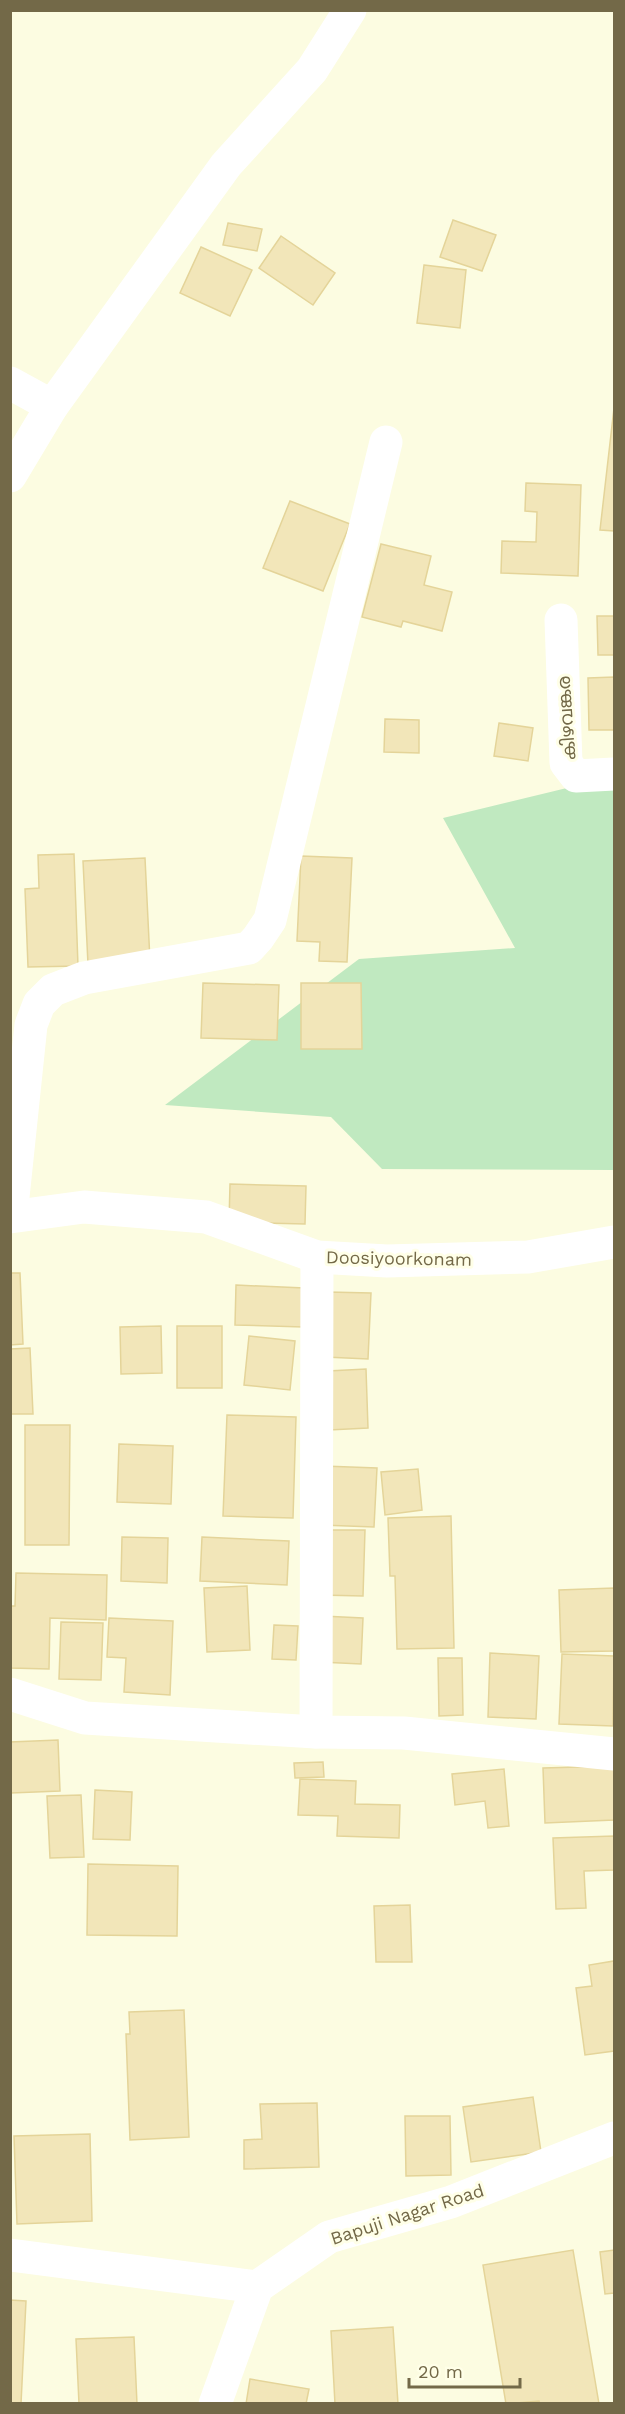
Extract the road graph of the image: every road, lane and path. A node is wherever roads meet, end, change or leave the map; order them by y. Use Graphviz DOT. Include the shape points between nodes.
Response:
graph roads {
  1 [pos="350,10"];
  2 [pos="10,383"];
  3 [pos="52,406"];
  4 [pos="386,442"];
  5 [pos="10,476"];
  6 [pos="561,620"];
  7 [pos="615,774"];
  8 [pos="11,1216"];
  9 [pos="615,1242"];
  10 [pos="317,1257"];
  11 [pos="10,1694"];
  12 [pos="315,1732"];
  13 [pos="615,1754"];
  14 [pos="615,2138"];
  15 [pos="10,2254"];
  16 [pos="257,2287"];
  17 [pos="215,2403"];
  1 -- 3 [label="street" via="312,70 226,165"];
  2 -- 3 [label="street"];
  3 -- 5 [label="street"];
  4 -- 8 [label="street" via="270,920 249,948 84,978 54,990 39,1004 31,1025"];
  6 -- 7 [label="street, കിഴവങ്കര" via="566,763 576,776"];
  8 -- 10 [label="street, Doosiyoorkonam" via="84,1207 206,1217"];
  9 -- 10 [label="street, Doosiyoorkonam" via="528,1257 387,1261"];
  10 -- 12 [label="street"];
  11 -- 12 [label="street" via="85,1718"];
  12 -- 13 [label="street" via="405,1733"];
  14 -- 16 [label="street, Bapuji Nagar Road" via="450,2202 329,2237"];
  15 -- 16 [label="street"];
  16 -- 17 [label="street"];
}
